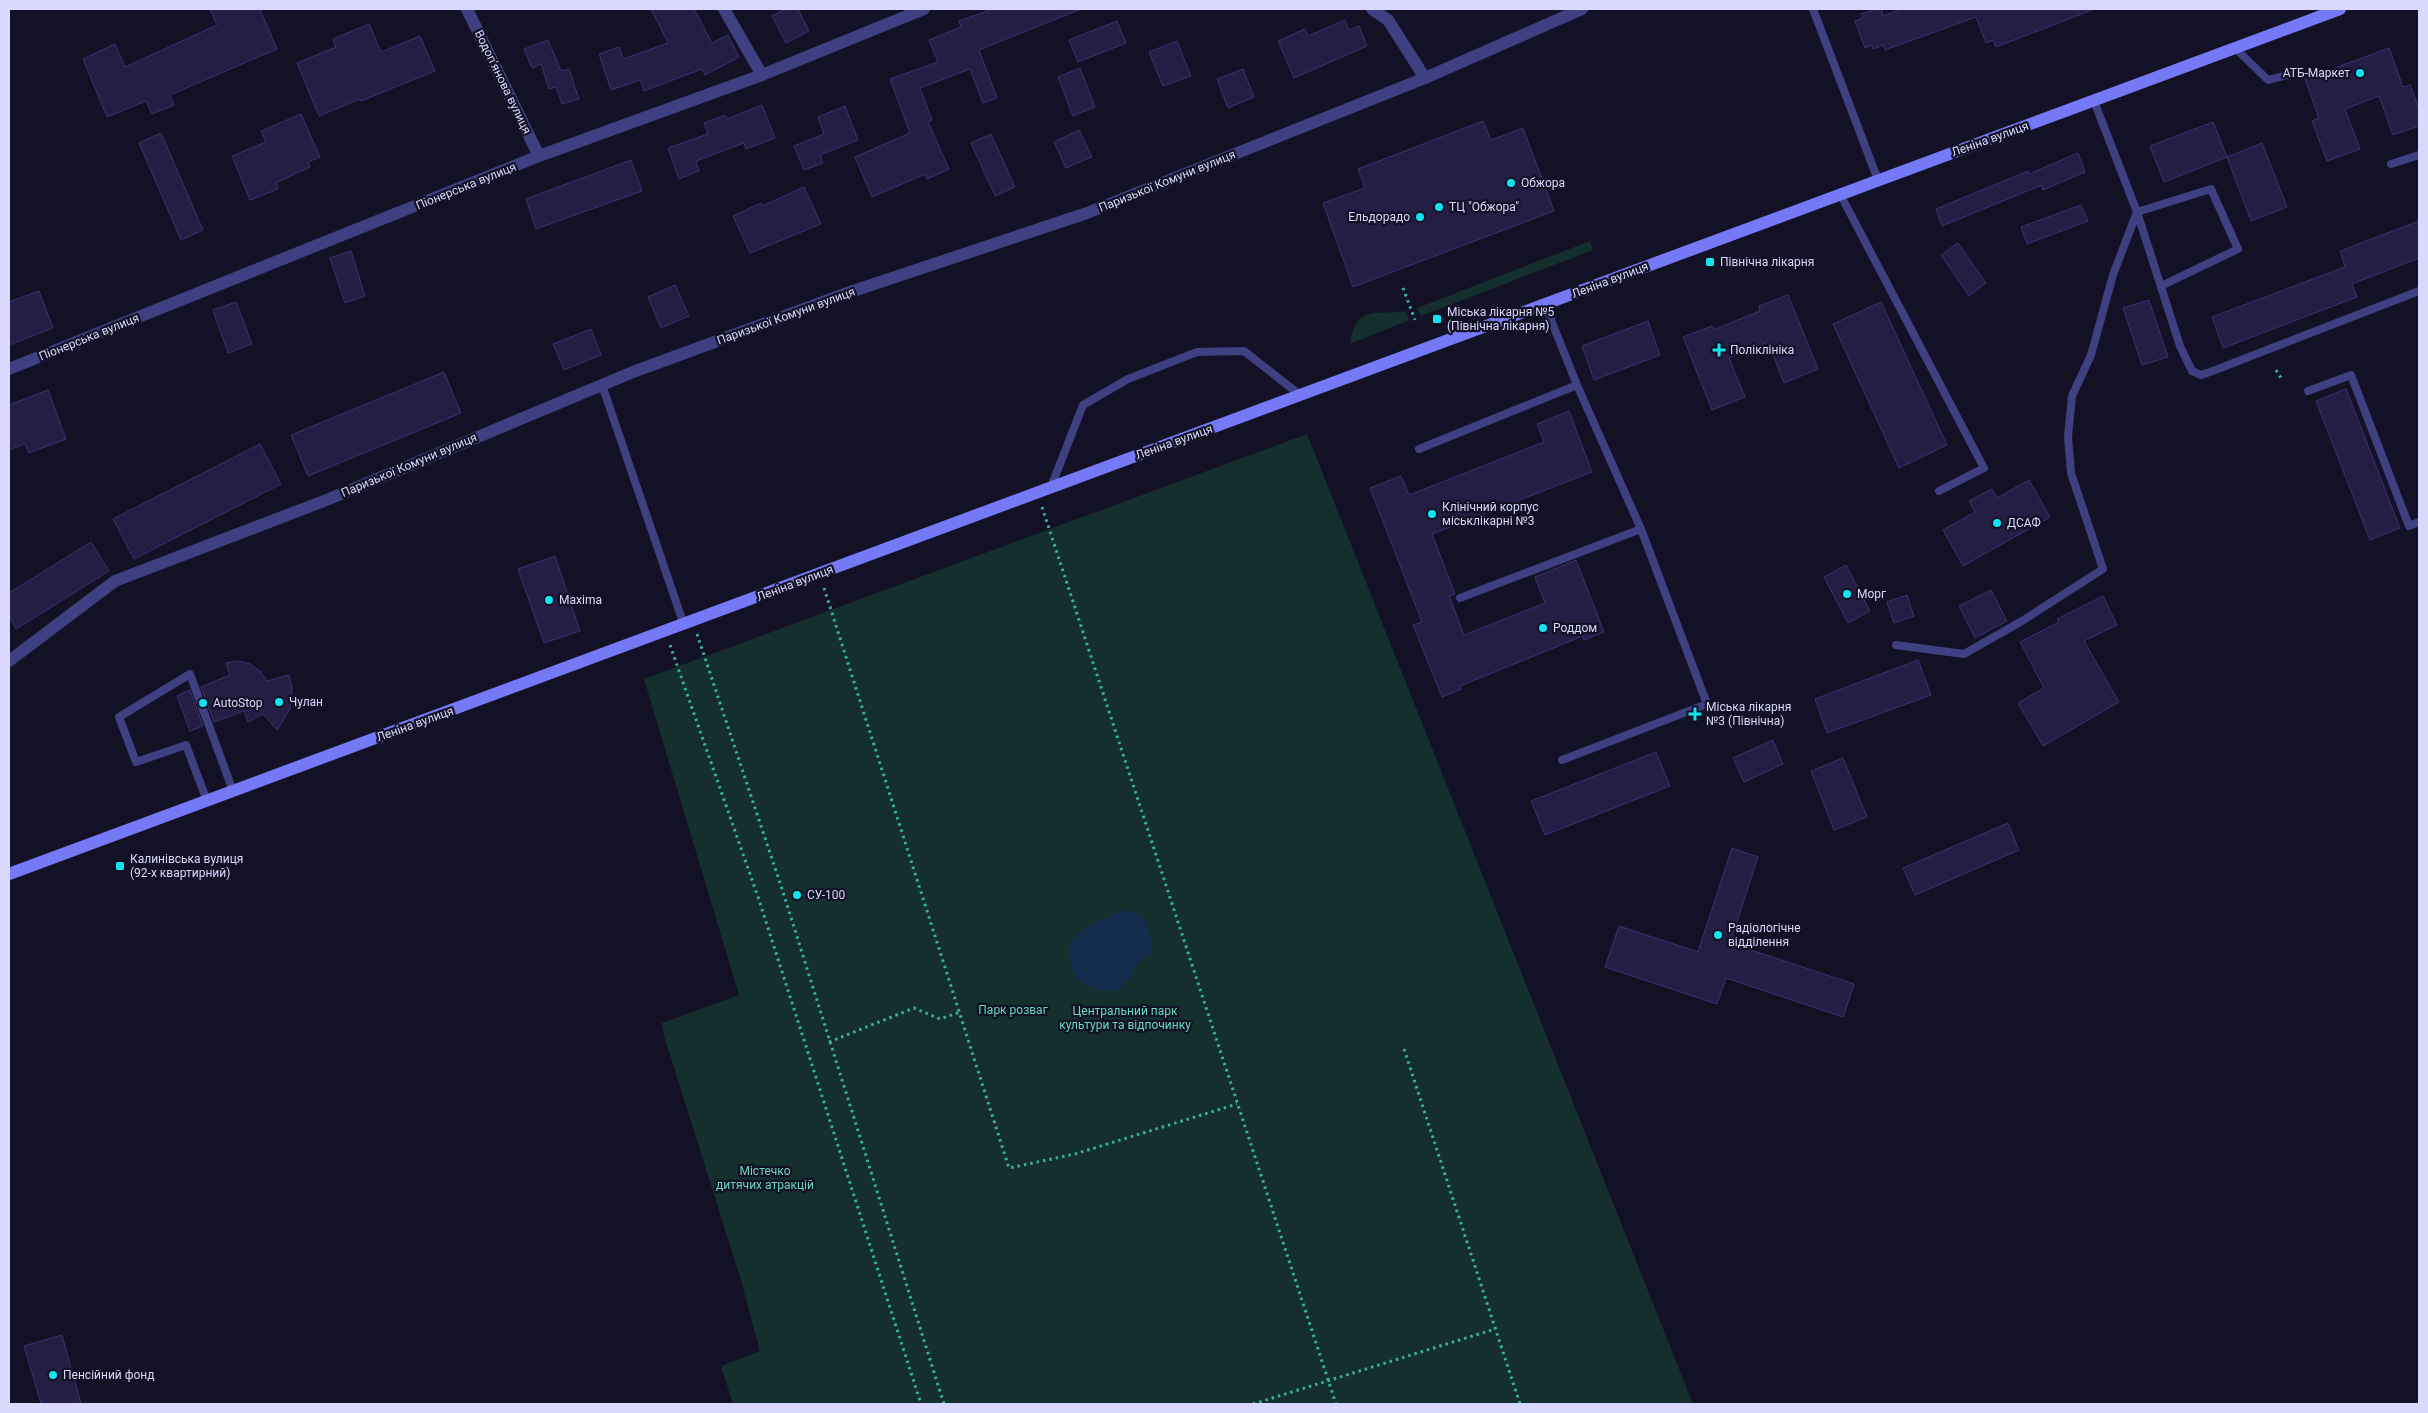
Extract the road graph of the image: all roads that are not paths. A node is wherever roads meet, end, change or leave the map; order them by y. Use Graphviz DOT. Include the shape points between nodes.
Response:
graph roads {
  1 [pos="467,9"];
  2 [pos="724,9"];
  3 [pos="924,9"];
  4 [pos="1372,9"];
  5 [pos="1582,9"];
  6 [pos="1813,9"];
  7 [pos="2340,9"];
  8 [pos="2235,48"];
  9 [pos="2299,72"];
  10 [pos="762,75"];
  11 [pos="1425,78"];
  12 [pos="2094,101"];
  13 [pos="2419,155"];
  14 [pos="539,156"];
  15 [pos="2391,164"];
  16 [pos="1878,180"];
  17 [pos="1840,194"];
  18 [pos="2137,212"];
  19 [pos="2161,286"];
  20 [pos="2419,291"];
  21 [pos="1545,304"];
  22 [pos="9,369"];
  23 [pos="602,385"];
  24 [pos="1577,385"];
  25 [pos="2308,391"];
  26 [pos="1300,395"];
  27 [pos="1419,449"];
  28 [pos="1051,487"];
  29 [pos="1939,491"];
  30 [pos="2419,522"];
  31 [pos="1640,529"];
  32 [pos="1460,598"];
  33 [pos="689,623"];
  34 [pos="1896,645"];
  35 [pos="9,661"];
  36 [pos="1562,760"];
  37 [pos="234,791"];
  38 [pos="207,801"];
  39 [pos="9,874"];
  1 -- 14 [label="street, Водоп’янова вулиця"];
  2 -- 10 [label="street"];
  3 -- 10 [label="street, Піонерська вулиця"];
  4 -- 11 [label="street" via="1388,20"];
  5 -- 11 [label="street, Паризької Комуни вулиця"];
  6 -- 16 [label="lane"];
  7 -- 8 [label="main road, Леніна вулиця"];
  8 -- 9 [label="lane" via="2268,80"];
  8 -- 12 [label="main road, Леніна вулиця"];
  10 -- 14 [label="street, Піонерська вулиця"];
  11 -- 23 [label="street, Паризької Комуни вулиця" via="1087,213 853,291"];
  12 -- 16 [label="main road, Леніна вулиця"];
  12 -- 18 [label="lane"];
  13 -- 15 [label="lane"];
  14 -- 22 [label="street, Піонерська вулиця"];
  16 -- 17 [label="main road, Леніна вулиця"];
  17 -- 21 [label="main road, Леніна вулиця"];
  17 -- 29 [label="lane" via="1984,468"];
  18 -- 19 [label="lane"];
  18 -- 19 [label="lane" via="2211,189 2238,249"];
  18 -- 34 [label="lane" via="2113,274 2091,355 2072,396 2068,437 2071,473 2102,568 2022,621 1964,654"];
  19 -- 20 [label="lane" via="2180,346 2192,371 2201,375"];
  21 -- 24 [label="lane"];
  21 -- 26 [label="main road, Леніна вулиця"];
  23 -- 33 [label="lane"];
  23 -- 35 [label="street, Паризької Комуни вулиця" via="329,499 115,581"];
  24 -- 27 [label="lane"];
  24 -- 31 [label="lane"];
  25 -- 30 [label="lane" via="2351,375 2409,526"];
  26 -- 28 [label="main road, Леніна вулиця"];
  26 -- 28 [label="lane" via="1244,351 1197,352 1128,379 1083,405"];
  28 -- 33 [label="main road, Леніна вулиця"];
  31 -- 32 [label="lane"];
  31 -- 36 [label="lane" via="1707,704"];
  33 -- 37 [label="main road, Леніна вулиця"];
  37 -- 38 [label="main road, Леніна вулиця"];
  37 -- 38 [label="lane" via="190,674 119,717 136,762 186,746"];
  38 -- 39 [label="main road, Леніна вулиця"];
}
